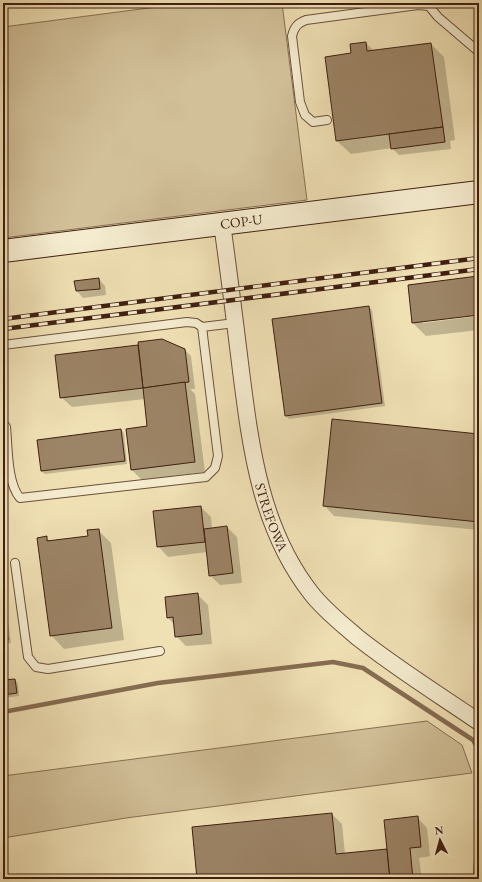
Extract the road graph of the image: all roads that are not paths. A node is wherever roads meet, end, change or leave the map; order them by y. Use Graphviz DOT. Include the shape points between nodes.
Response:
graph roads {
  1 [pos="431,5"];
  2 [pos="479,52"];
  3 [pos="327,120"];
  4 [pos="479,192"];
  5 [pos="222,224"];
  6 [pos="3,251"];
  7 [pos="235,322"];
  8 [pos="202,327"];
  9 [pos="3,345"];
  10 [pos="3,424"];
  11 [pos="15,563"];
  12 [pos="160,651"];
  13 [pos="479,722"];
  1 -- 2 [label="lane" via="438,16"];
  1 -- 3 [label="lane" via="299,22 292,36 300,102 305,115 313,122"];
  4 -- 5 [label="main road, COP-U"];
  5 -- 6 [label="main road, COP-U"];
  5 -- 7 [label="street, STREFOWA"];
  7 -- 8 [label="lane"];
  7 -- 13 [label="street, STREFOWA" via="253,459 265,505 277,538 291,564 311,594 335,618 378,653"];
  8 -- 9 [label="lane" via="187,322"];
  8 -- 10 [label="lane" via="218,456 215,468 206,477 20,498 14,491 6,427"];
  11 -- 12 [label="lane" via="28,657 36,667 48,669"];
}
